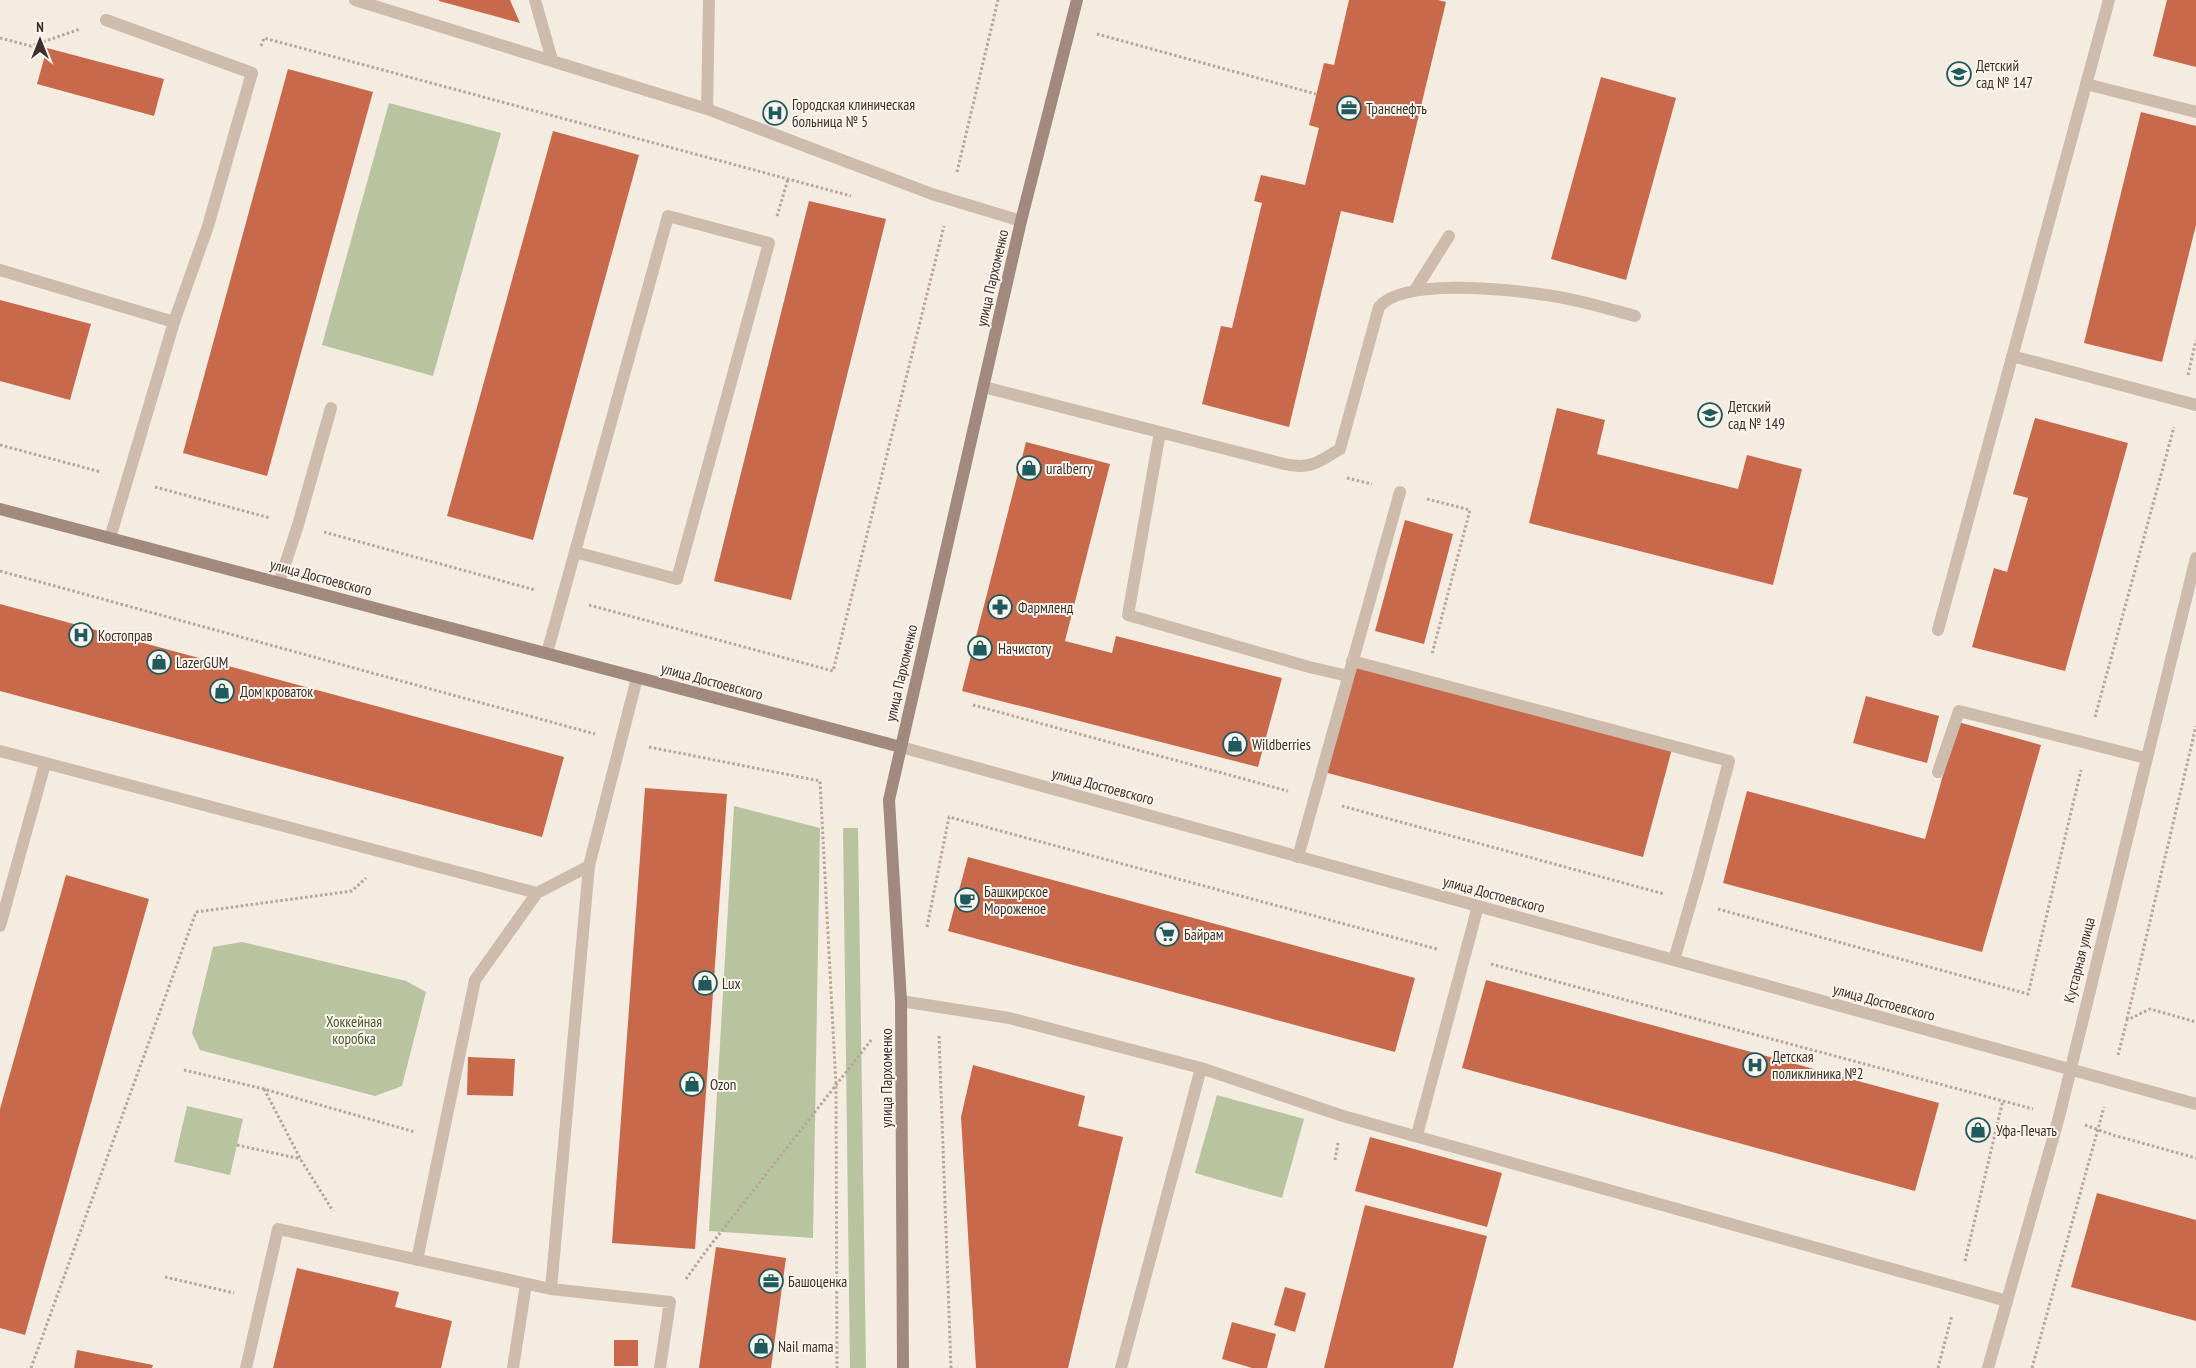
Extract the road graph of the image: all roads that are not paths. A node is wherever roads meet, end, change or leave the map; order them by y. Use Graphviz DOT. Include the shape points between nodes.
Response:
graph roads {
  1 [pos="355,0"];
  2 [pos="536,0"];
  3 [pos="708,0"];
  4 [pos="1077,0"];
  5 [pos="2109,0"];
  6 [pos="106,20"];
  7 [pos="552,60"];
  8 [pos="2086,84"];
  9 [pos="707,109"];
  10 [pos="2196,112"];
  11 [pos="1021,221"];
  12 [pos="1449,236"];
  13 [pos="0,270"];
  14 [pos="1415,290"];
  15 [pos="1635,316"];
  16 [pos="174,322"];
  17 [pos="2012,356"];
  18 [pos="984,387"];
  19 [pos="2196,405"];
  20 [pos="331,408"];
  21 [pos="1160,432"];
  22 [pos="1400,492"];
  23 [pos="0,509"];
  24 [pos="110,538"];
  25 [pos="575,552"];
  26 [pos="2196,558"];
  27 [pos="279,583"];
  28 [pos="1938,630"];
  29 [pos="547,653"];
  30 [pos="1352,661"];
  31 [pos="1348,676"];
  32 [pos="637,678"];
  33 [pos="901,747"];
  34 [pos="0,751"];
  35 [pos="2146,758"];
  36 [pos="45,764"];
  37 [pos="1938,772"];
  38 [pos="1298,857"];
  39 [pos="589,866"];
  40 [pos="537,893"];
  41 [pos="1478,906"];
  42 [pos="0,926"];
  43 [pos="1674,960"];
  44 [pos="902,1001"];
  45 [pos="1201,1068"];
  46 [pos="2070,1070"];
  47 [pos="2196,1104"];
  48 [pos="1417,1135"];
  49 [pos="417,1260"];
  50 [pos="526,1284"];
  51 [pos="551,1289"];
  52 [pos="2007,1301"];
  53 [pos="246,1368"];
  54 [pos="513,1368"];
  55 [pos="660,1368"];
  56 [pos="903,1368"];
  57 [pos="1120,1368"];
  58 [pos="1988,1368"];
  1 -- 7 [label="street"];
  2 -- 7 [label="street"];
  3 -- 9 [label="street"];
  4 -- 11 [label="street, улица Пархоменко"];
  5 -- 8 [label="street"];
  6 -- 16 [label="street" via="252,73 208,226"];
  7 -- 9 [label="street"];
  8 -- 10 [label="street"];
  8 -- 17 [label="street"];
  9 -- 11 [label="street" via="951,200"];
  11 -- 18 [label="street, улица Пархоменко"];
  12 -- 14 [label="street"];
  13 -- 16 [label="street"];
  14 -- 15 [label="street" via="1488,289 1539,294"];
  14 -- 21 [label="street" via="1384,301 1379,307 1340,449 1316,463 1305,467 1284,464"];
  16 -- 24 [label="street"];
  17 -- 19 [label="street"];
  17 -- 28 [label="street"];
  18 -- 21 [label="street"];
  18 -- 33 [label="street, улица Пархоменко"];
  20 -- 27 [label="street"];
  21 -- 31 [label="street" via="1128,615"];
  22 -- 30 [label="street"];
  23 -- 24 [label="street, улица Достоевского"];
  24 -- 27 [label="street, улица Достоевского"];
  25 -- 25 [label="street" via="668,216 769,243 677,579"];
  25 -- 29 [label="street"];
  26 -- 35 [label="street, Кустарная улица"];
  27 -- 29 [label="street, улица Достоевского"];
  29 -- 32 [label="street, улица Достоевского"];
  30 -- 31 [label="street"];
  30 -- 43 [label="street" via="1729,761"];
  31 -- 38 [label="street"];
  32 -- 33 [label="street, улица Достоевского"];
  32 -- 39 [label="street"];
  33 -- 38 [label="street, улица Достоевского"];
  33 -- 44 [label="street, улица Пархоменко" via="890,800"];
  34 -- 36 [label="street"];
  35 -- 37 [label="street" via="1959,711"];
  35 -- 46 [label="street, Кустарная улица"];
  36 -- 40 [label="street"];
  36 -- 42 [label="street"];
  38 -- 41 [label="street, улица Достоевского"];
  39 -- 40 [label="street"];
  39 -- 51 [label="street"];
  40 -- 49 [label="street" via="474,980"];
  41 -- 43 [label="street, улица Достоевского"];
  41 -- 48 [label="street"];
  43 -- 46 [label="street, улица Достоевского"];
  44 -- 45 [label="street" via="1009,1018"];
  44 -- 56 [label="street, улица Пархоменко"];
  45 -- 48 [label="street" via="1343,1116"];
  45 -- 57 [label="street"];
  46 -- 47 [label="street, улица Достоевского"];
  46 -- 52 [label="street, Кустарная улица"];
  48 -- 52 [label="street"];
  49 -- 50 [label="street"];
  49 -- 53 [label="street" via="278,1229"];
  50 -- 51 [label="street"];
  50 -- 54 [label="street"];
  51 -- 55 [label="street" via="670,1302"];
  52 -- 58 [label="street, Кустарная улица"];
}
